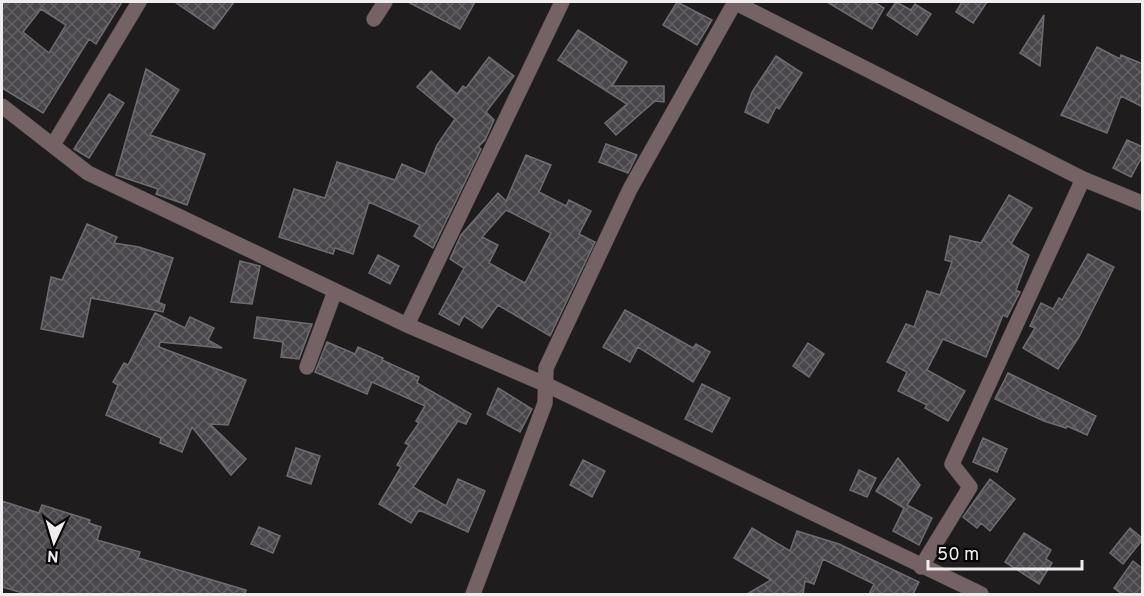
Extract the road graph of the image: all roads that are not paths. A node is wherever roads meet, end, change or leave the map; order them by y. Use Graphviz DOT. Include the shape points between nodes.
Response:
graph roads {
  1 [pos="139,2"];
  2 [pos="385,2"];
  3 [pos="562,2"];
  4 [pos="734,2"];
  5 [pos="374,19"];
  6 [pos="2,106"];
  7 [pos="53,145"];
  8 [pos="1083,179"];
  9 [pos="1143,203"];
  10 [pos="335,291"];
  11 [pos="407,325"];
  12 [pos="307,367"];
  13 [pos="547,385"];
  14 [pos="921,567"];
  15 [pos="473,594"];
  16 [pos="981,594"];
  1 -- 7 [label="street"];
  2 -- 5 [label="street"];
  3 -- 11 [label="street"];
  4 -- 8 [label="street"];
  4 -- 13 [label="street" via="630,189 546,368"];
  6 -- 7 [label="street"];
  7 -- 10 [label="street" via="88,173"];
  8 -- 9 [label="street"];
  8 -- 14 [label="street" via="952,464 970,487"];
  10 -- 11 [label="street"];
  10 -- 12 [label="street"];
  11 -- 13 [label="street"];
  13 -- 14 [label="street"];
  13 -- 15 [label="street" via="545,403"];
  14 -- 16 [label="street"];
}
